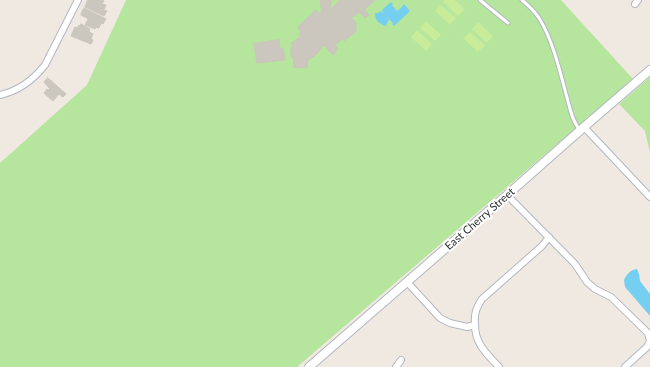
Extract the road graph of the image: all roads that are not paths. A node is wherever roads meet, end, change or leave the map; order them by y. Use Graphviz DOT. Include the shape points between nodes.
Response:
graph roads {
  1 [pos="78,0"];
  2 [pos="480,0"];
  3 [pos="522,0"];
  4 [pos="508,23"];
  5 [pos="650,70"];
  6 [pos="0,95"];
  7 [pos="582,128"];
  8 [pos="507,196"];
  9 [pos="650,197"];
  10 [pos="549,237"];
  11 [pos="407,282"];
  12 [pos="475,325"];
  13 [pos="650,341"];
  14 [pos="401,360"];
  15 [pos="309,367"];
  16 [pos="396,367"];
  17 [pos="499,367"];
  18 [pos="625,367"];
  1 -- 6 [label="street" via="41,70 21,87"];
  2 -- 4 [label="lane"];
  3 -- 7 [label="lane" via="539,18 548,36 570,112 575,124"];
  5 -- 7 [label="street, East Cherry Street"];
  7 -- 8 [label="street, East Cherry Street"];
  7 -- 9 [label="street"];
  8 -- 10 [label="street"];
  8 -- 11 [label="street, East Cherry Street"];
  10 -- 12 [label="street" via="482,299 474,316"];
  10 -- 13 [label="street" via="575,264 587,282 611,297 648,333"];
  11 -- 12 [label="street" via="440,318 450,324 467,327"];
  11 -- 15 [label="street, East Cherry Street"];
  12 -- 17 [label="street" via="477,340"];
  13 -- 18 [label="street"];
  14 -- 16 [label="street"];
}
